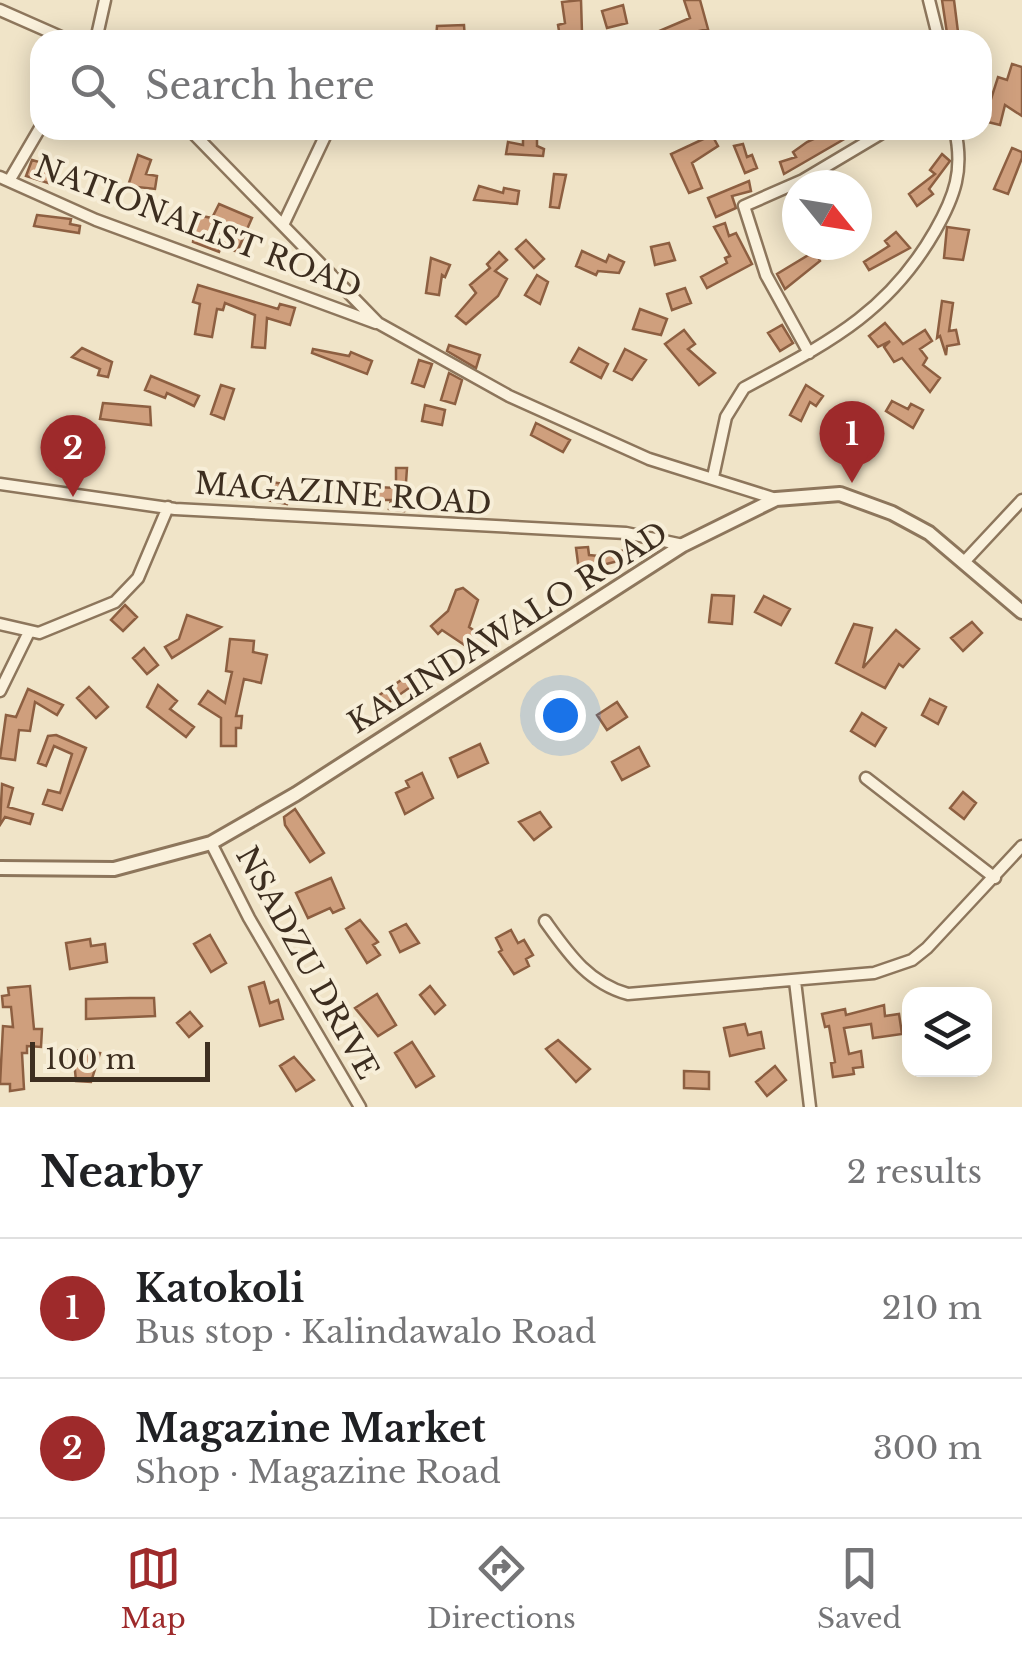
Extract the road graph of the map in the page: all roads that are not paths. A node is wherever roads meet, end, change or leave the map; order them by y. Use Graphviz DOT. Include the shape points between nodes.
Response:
graph roads {
  1 [pos="105,0"];
  2 [pos="929,0"];
  3 [pos="0,10"];
  4 [pos="45,30"];
  5 [pos="98,30"];
  6 [pos="936,30"];
  7 [pos="32,140"];
  8 [pos="200,140"];
  9 [pos="323,140"];
  10 [pos="870,140"];
  11 [pos="956,140"];
  12 [pos="5,179"];
  13 [pos="284,226"];
  14 [pos="378,323"];
  15 [pos="809,353"];
  16 [pos="713,477"];
  17 [pos="0,484"];
  18 [pos="776,499"];
  19 [pos="1022,500"];
  20 [pos="168,508"];
  21 [pos="683,546"];
  22 [pos="965,561"];
  23 [pos="1022,612"];
  24 [pos="0,624"];
  25 [pos="28,634"];
  26 [pos="0,692"];
  27 [pos="866,778"];
  28 [pos="211,843"];
  29 [pos="1022,846"];
  30 [pos="0,868"];
  31 [pos="994,878"];
  32 [pos="545,921"];
  33 [pos="795,981"];
  34 [pos="360,1107"];
  35 [pos="810,1107"];
  1 -- 5 [label="street"];
  2 -- 6 [label="street"];
  3 -- 4 [label="street"];
  7 -- 12 [label="street"];
  8 -- 13 [label="street"];
  9 -- 13 [label="street"];
  10 -- 15 [label="street" via="744,206 766,275"];
  11 -- 15 [label="street" via="960,179 919,259 874,309"];
  12 -- 14 [label="street, NATIONALIST ROAD" via="96,220"];
  13 -- 14 [label="street"];
  14 -- 16 [label="street" via="509,396 649,459"];
  15 -- 16 [label="street" via="733,400"];
  16 -- 18 [label="street"];
  17 -- 20 [label="street, MAGAZINE ROAD"];
  18 -- 21 [label="street, KALINDAWALO ROAD"];
  18 -- 22 [label="street, KALINDAWALO ROAD" via="840,494 866,501 929,533"];
  19 -- 22 [label="street"];
  20 -- 21 [label="street, MAGAZINE ROAD" via="626,533"];
  20 -- 25 [label="street" via="128,593"];
  21 -- 28 [label="street, KALINDAWALO ROAD"];
  22 -- 23 [label="street, KALINDAWALO ROAD"];
  24 -- 25 [label="street"];
  25 -- 26 [label="street"];
  27 -- 31 [label="street"];
  28 -- 30 [label="street, KALINDAWALO ROAD" via="114,869"];
  28 -- 34 [label="street, NSADZU DRIVE"];
  29 -- 31 [label="street"];
  31 -- 33 [label="street" via="912,960 874,972"];
  32 -- 33 [label="street" via="596,982 628,994"];
  33 -- 35 [label="street"];
}
